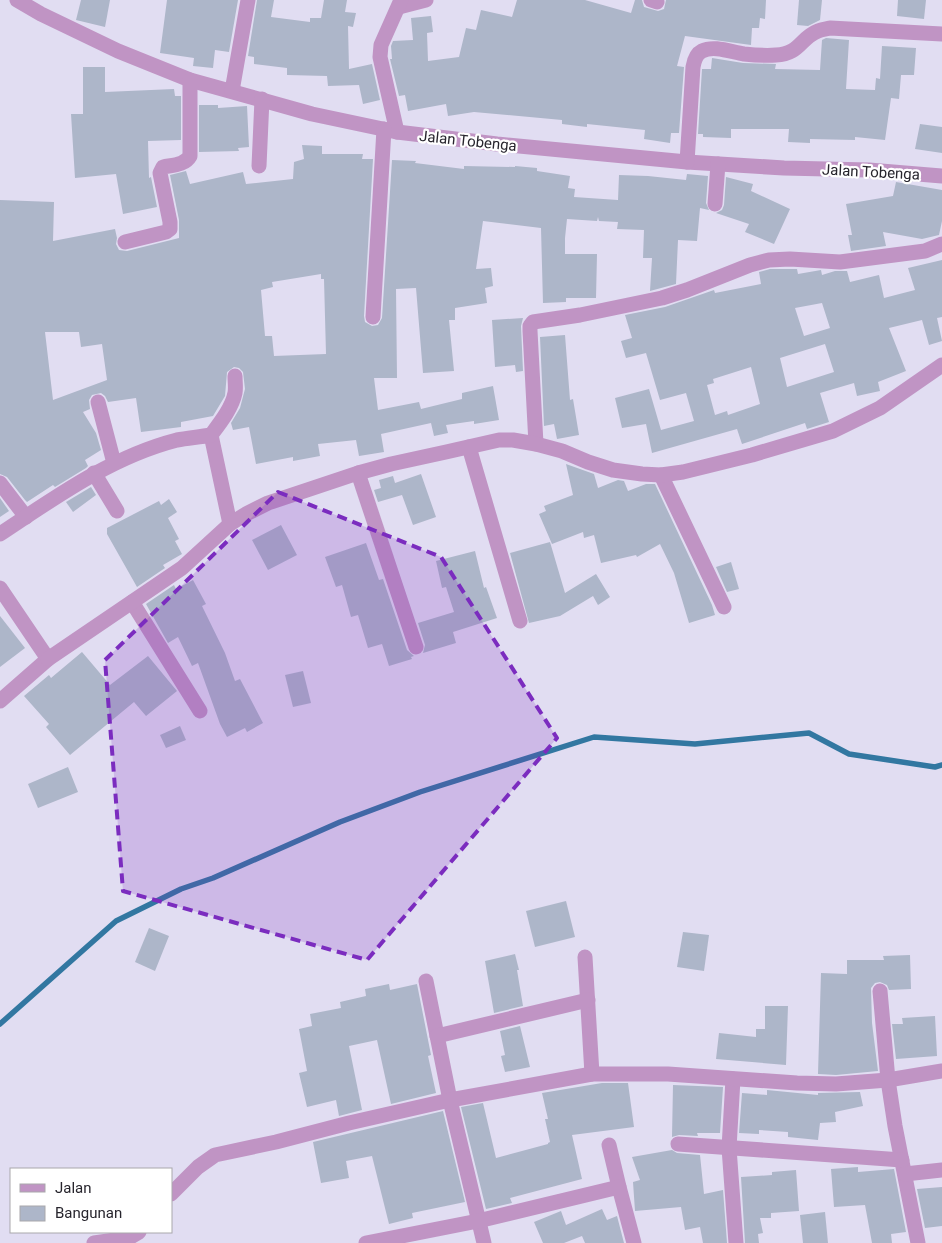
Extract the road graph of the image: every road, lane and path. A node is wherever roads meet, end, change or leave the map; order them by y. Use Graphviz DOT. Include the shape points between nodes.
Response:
graph roads {
  1 [pos="17,0"];
  2 [pos="248,0"];
  3 [pos="426,0"];
  4 [pos="400,4"];
  5 [pos="942,34"];
  6 [pos="190,80"];
  7 [pos="232,91"];
  8 [pos="262,99"];
  9 [pos="390,131"];
  10 [pos="687,162"];
  11 [pos="718,164"];
  12 [pos="259,166"];
  13 [pos="942,176"];
  14 [pos="715,204"];
  15 [pos="125,242"];
  16 [pos="942,244"];
  17 [pos="373,317"];
  18 [pos="942,365"];
  19 [pos="235,376"];
  20 [pos="98,402"];
  21 [pos="211,435"];
  22 [pos="536,444"];
  23 [pos="469,447"];
  24 [pos="114,463"];
  25 [pos="94,473"];
  26 [pos="358,473"];
  27 [pos="661,475"];
  28 [pos="0,483"];
  29 [pos="117,511"];
  30 [pos="26,517"];
  31 [pos="230,524"];
  32 [pos="0,534"];
  33 [pos="0,588"];
  34 [pos="132,602"];
  35 [pos="724,607"];
  36 [pos="520,621"];
  37 [pos="416,647"];
  38 [pos="48,660"];
  39 [pos="0,701"];
  40 [pos="200,711"];
  41 [pos="585,957"];
  42 [pos="426,981"];
  43 [pos="880,991"];
  44 [pos="588,1000"];
  45 [pos="437,1036"];
  46 [pos="942,1071"];
  47 [pos="592,1074"];
  48 [pos="733,1079"];
  49 [pos="888,1080"];
  50 [pos="450,1100"];
  51 [pos="678,1144"];
  52 [pos="609,1145"];
  53 [pos="729,1148"];
  54 [pos="904,1167"];
  55 [pos="942,1170"];
  56 [pos="619,1187"];
  57 [pos="172,1193"];
  58 [pos="478,1221"];
  59 [pos="137,1233"];
  60 [pos="94,1243"];
  61 [pos="366,1243"];
  62 [pos="484,1243"];
  63 [pos="634,1243"];
  64 [pos="736,1243"];
  65 [pos="918,1243"];
  1 -- 6 [label="street, Jalan Tobenga" via="118,52"];
  2 -- 7 [label="street"];
  3 -- 4 [label="street"];
  4 -- 9 [label="street" via="381,45 380,57"];
  5 -- 10 [label="street" via="830,28 809,36 787,54 745,54 711,48 701,52 694,59"];
  6 -- 7 [label="street, Jalan Tobenga"];
  6 -- 15 [label="street" via="190,156 182,163 163,167 160,173 170,228 166,232"];
  7 -- 8 [label="street, Jalan Tobenga"];
  8 -- 9 [label="street, Jalan Tobenga"];
  8 -- 12 [label="street"];
  9 -- 10 [label="street, Jalan Tobenga"];
  9 -- 17 [label="street"];
  10 -- 11 [label="street, Jalan Tobenga"];
  11 -- 13 [label="street, Jalan Tobenga"];
  11 -- 14 [label="street"];
  16 -- 22 [label="street" via="925,251 840,262 769,260 662,298 533,322 530,331"];
  18 -- 27 [label="street" via="880,408 833,431 752,455"];
  19 -- 21 [label="street" via="236,392 221,423"];
  20 -- 24 [label="street"];
  21 -- 24 [label="street" via="160,445"];
  21 -- 31 [label="street"];
  22 -- 23 [label="street" via="499,440"];
  22 -- 27 [label="street" via="613,470"];
  23 -- 26 [label="street"];
  23 -- 36 [label="street"];
  24 -- 25 [label="street"];
  25 -- 29 [label="street"];
  25 -- 30 [label="street"];
  26 -- 31 [label="street" via="268,503"];
  26 -- 37 [label="street"];
  27 -- 35 [label="street"];
  28 -- 30 [label="street"];
  30 -- 32 [label="street"];
  31 -- 34 [label="street" via="182,568"];
  33 -- 38 [label="street"];
  34 -- 38 [label="street"];
  34 -- 40 [label="street"];
  38 -- 39 [label="street"];
  41 -- 44 [label="street"];
  42 -- 45 [label="street"];
  43 -- 49 [label="street"];
  44 -- 45 [label="street"];
  44 -- 47 [label="street"];
  45 -- 50 [label="street"];
  46 -- 49 [label="street"];
  47 -- 48 [label="street" via="668,1074"];
  47 -- 50 [label="street"];
  48 -- 49 [label="street" via="836,1084"];
  48 -- 53 [label="street"];
  49 -- 54 [label="street"];
  50 -- 57 [label="street" via="215,1155"];
  50 -- 58 [label="street"];
  51 -- 53 [label="street"];
  52 -- 56 [label="street"];
  53 -- 54 [label="street"];
  53 -- 64 [label="street"];
  54 -- 55 [label="street"];
  54 -- 65 [label="street"];
  56 -- 58 [label="street"];
  56 -- 63 [label="street"];
  58 -- 61 [label="street"];
  58 -- 62 [label="street"];
  59 -- 60 [label="street" via="129,1238"];
}
